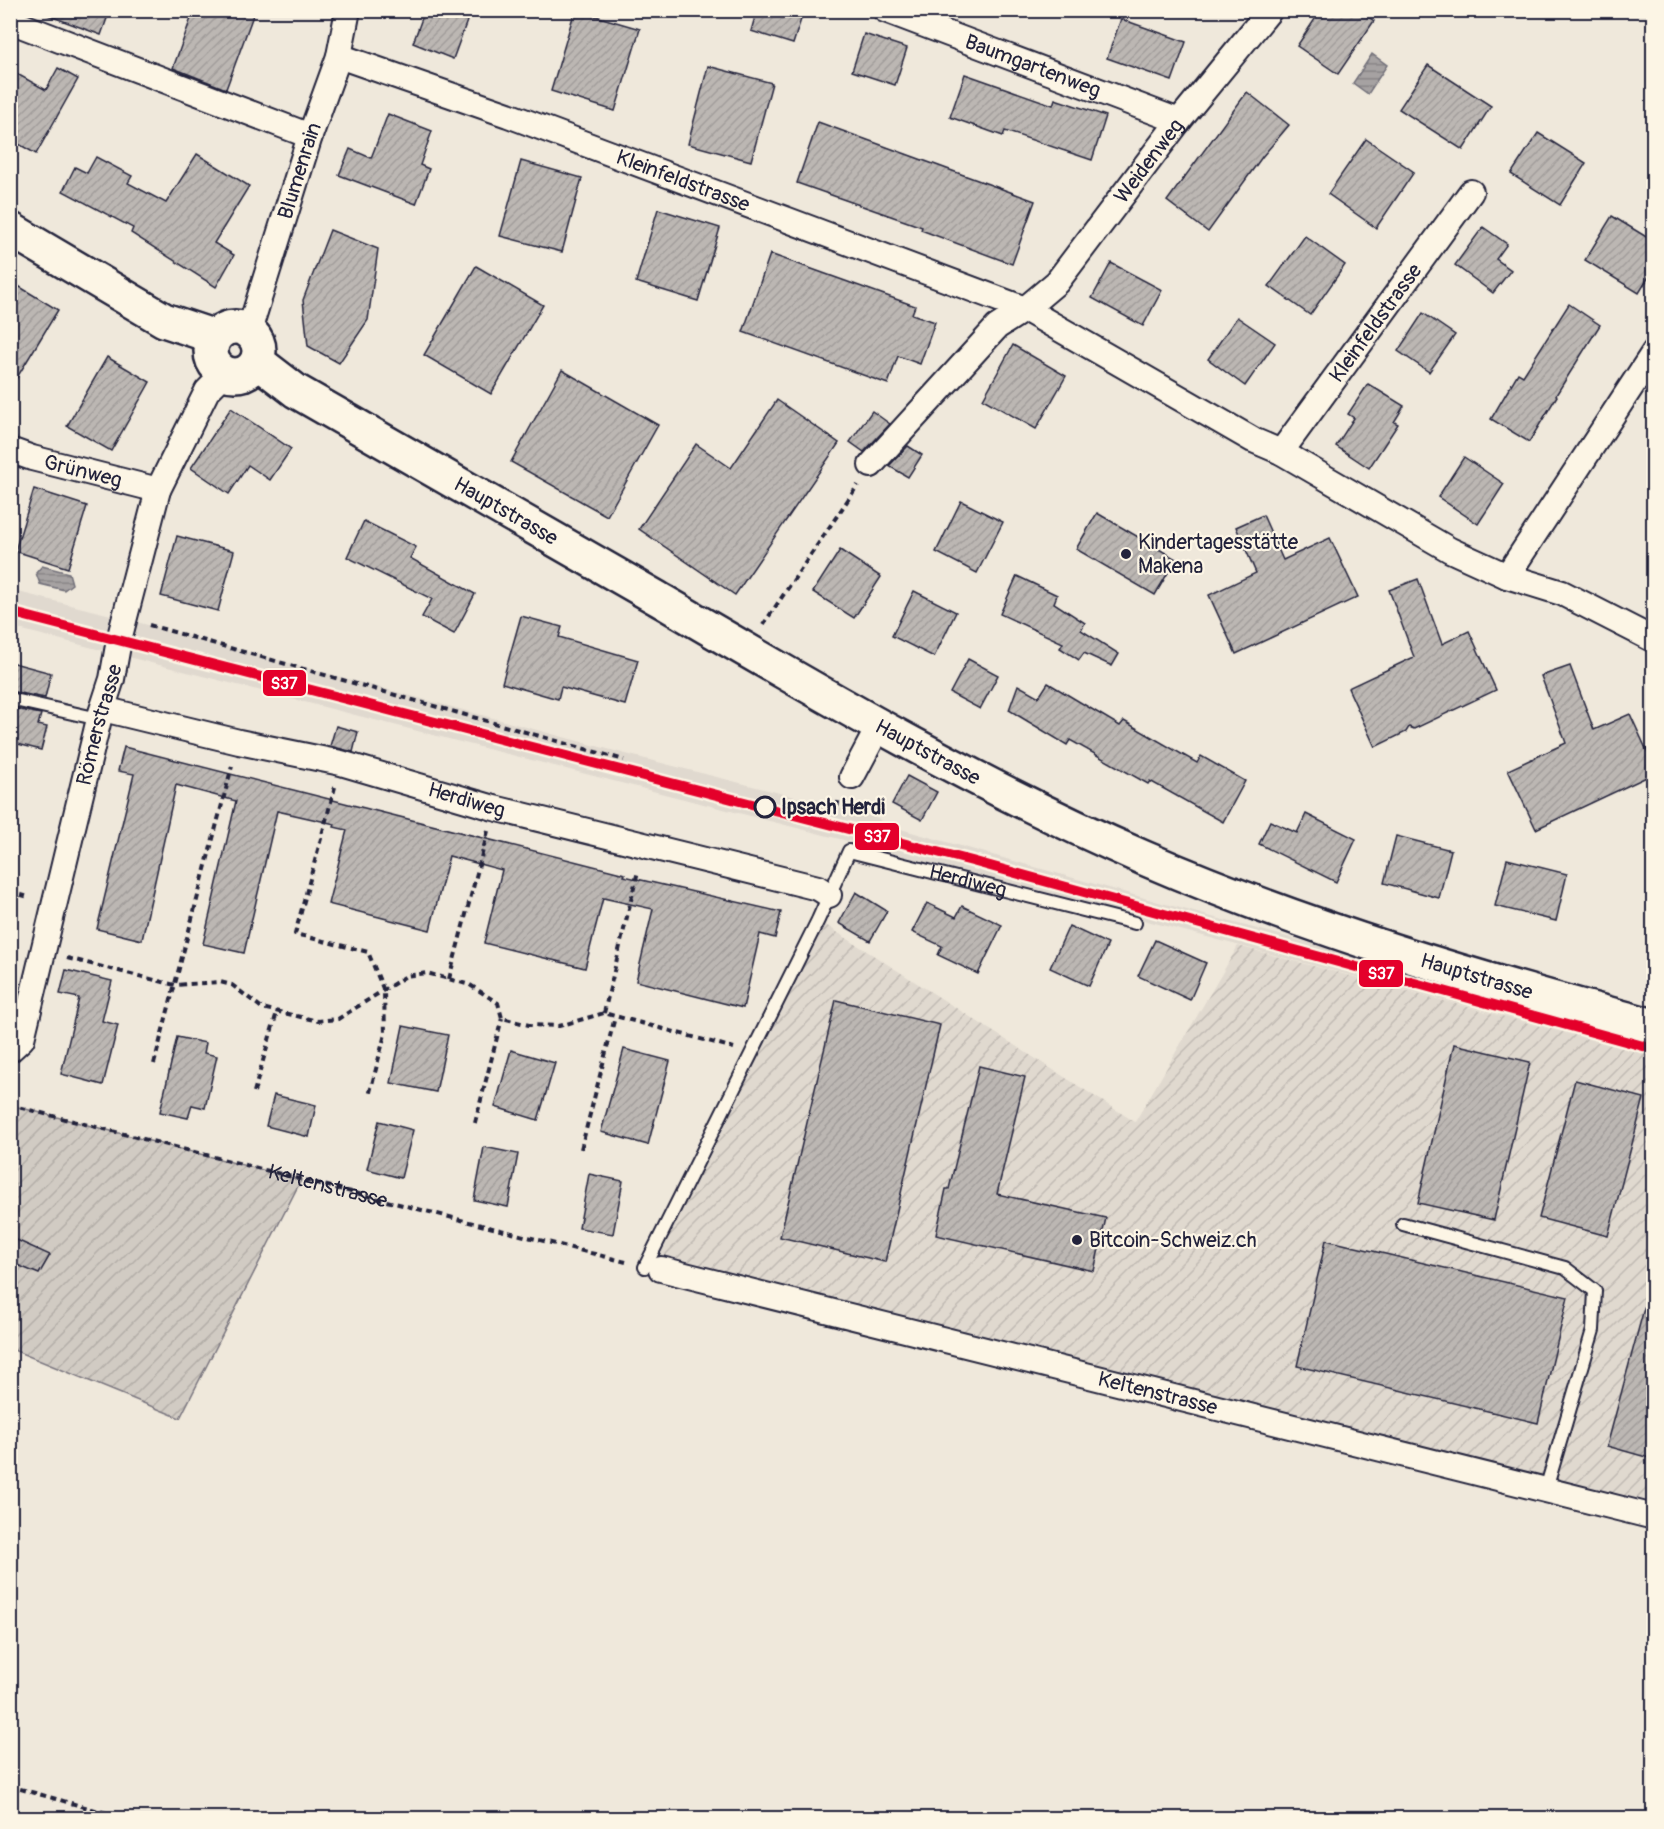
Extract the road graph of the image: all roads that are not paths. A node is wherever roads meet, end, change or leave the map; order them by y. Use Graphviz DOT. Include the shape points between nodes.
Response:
graph roads {
  1 [pos="348,10"];
  2 [pos="885,10"];
  3 [pos="1270,10"];
  4 [pos="10,21"];
  5 [pos="339,56"];
  6 [pos="1179,121"];
  7 [pos="309,136"];
  8 [pos="1471,192"];
  9 [pos="10,229"];
  10 [pos="1026,309"];
  11 [pos="216,338"];
  12 [pos="253,346"];
  13 [pos="1653,352"];
  14 [pos="225,373"];
  15 [pos="10,450"];
  16 [pos="1281,452"];
  17 [pos="871,465"];
  18 [pos="158,490"];
  19 [pos="1507,576"];
  20 [pos="1653,640"];
  21 [pos="10,699"];
  22 [pos="101,714"];
  23 [pos="879,726"];
  24 [pos="852,777"];
  25 [pos="829,895"];
  26 [pos="1135,923"];
  27 [pos="1653,1026"];
  28 [pos="10,1050"];
  29 [pos="1403,1224"];
  30 [pos="653,1268"];
  31 [pos="1546,1489"];
  32 [pos="1653,1517"];
  1 -- 5 [label="street, Blumenrain"];
  2 -- 6 [label="street, Baumgartenweg"];
  3 -- 6 [label="street, Weidenweg"];
  4 -- 7 [label="street"];
  5 -- 7 [label="street, Blumenrain"];
  5 -- 10 [label="street, Kleinfeldstrasse"];
  6 -- 10 [label="street, Weidenweg" via="1057,282"];
  7 -- 12 [label="street, Blumenrain"];
  8 -- 16 [label="street, Kleinfeldstrasse"];
  9 -- 11 [label="main road" via="164,320"];
  10 -- 16 [label="street, Kleinfeldstrasse" via="1253,440"];
  10 -- 17 [label="street" via="997,327"];
  11 -- 12 [label="main road" via="234,327"];
  11 -- 14 [label="main road" via="212,345 214,362"];
  12 -- 14 [label="main road" via="249,371"];
  12 -- 23 [label="main road, Hauptstrasse" via="296,392"];
  13 -- 19 [label="street"];
  14 -- 18 [label="street, Römerstrasse" via="207,391"];
  15 -- 18 [label="street, Grünweg"];
  16 -- 19 [label="street, Kleinfeldstrasse" via="1450,550"];
  18 -- 22 [label="street, Römerstrasse"];
  19 -- 20 [label="street, Kleinfeldstrasse" via="1562,593"];
  21 -- 22 [label="lane"];
  22 -- 25 [label="street, Herdiweg" via="341,763 494,808 818,888"];
  22 -- 28 [label="street, Römerstrasse" via="22,1039"];
  23 -- 24 [label="street"];
  23 -- 27 [label="main road, Hauptstrasse" via="1050,815 1144,858 1284,913 1502,986"];
  25 -- 26 [label="lane, Herdiweg" via="849,851"];
  25 -- 30 [label="lane, Herdiweg"];
  29 -- 31 [label="lane" via="1565,1268 1595,1291 1593,1330"];
  30 -- 31 [label="street, Keltenstrasse"];
  31 -- 32 [label="street, Keltenstrasse"];
}
